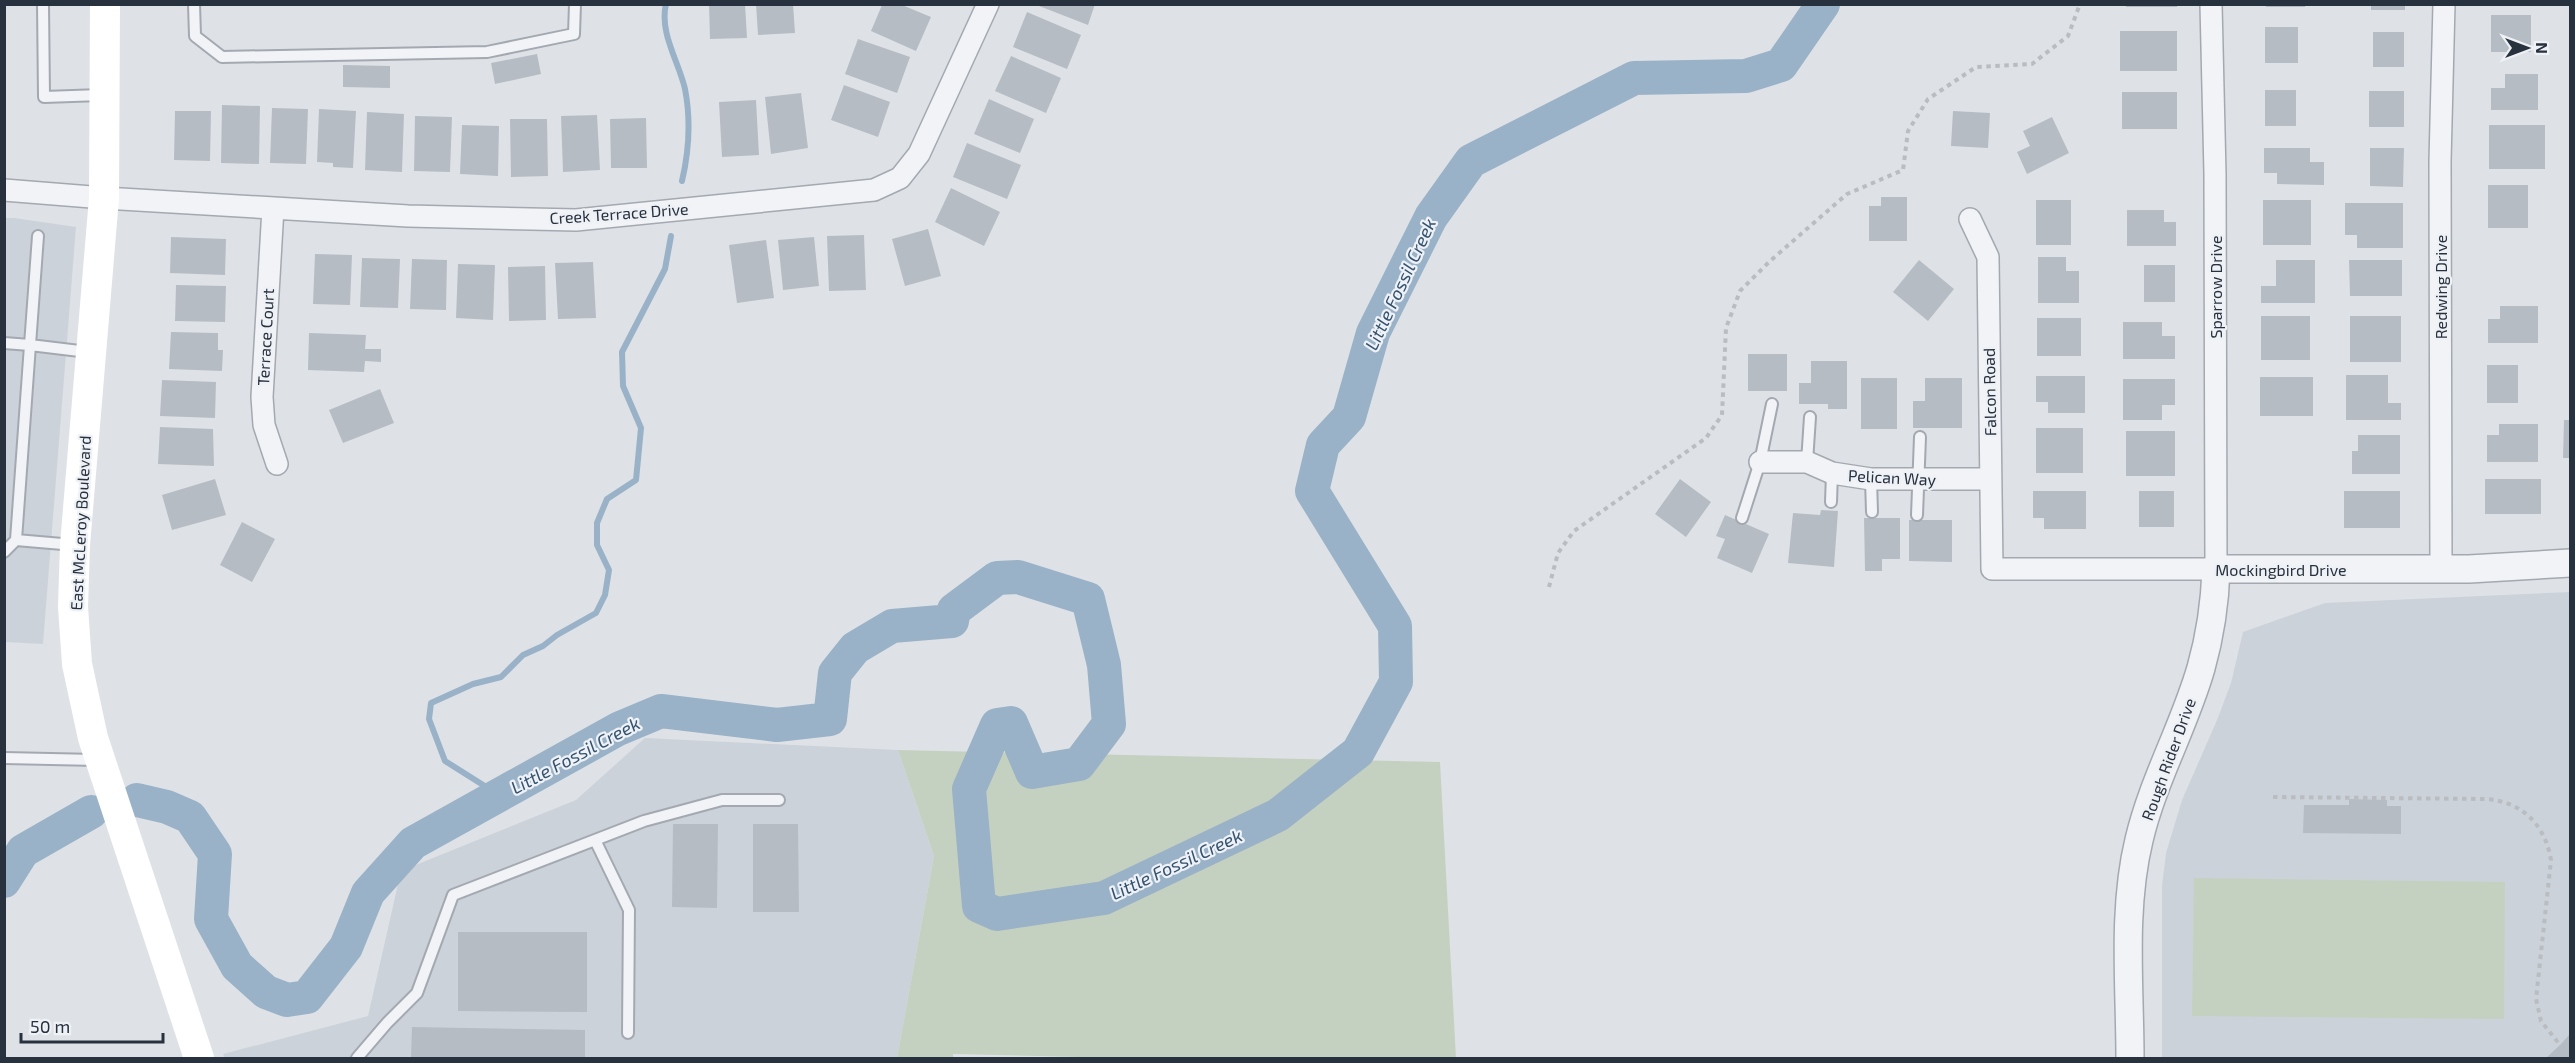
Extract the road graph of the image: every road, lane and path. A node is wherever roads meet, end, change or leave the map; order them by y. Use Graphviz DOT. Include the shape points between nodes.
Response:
graph roads {
  1 [pos="43,4"];
  2 [pos="105,4"];
  3 [pos="194,4"];
  4 [pos="575,4"];
  5 [pos="987,4"];
  6 [pos="2080,4"];
  7 [pos="2211,4"];
  8 [pos="2444,4"];
  9 [pos="105,95"];
  10 [pos="4,189"];
  11 [pos="104,198"];
  12 [pos="273,208"];
  13 [pos="1970,219"];
  14 [pos="38,236"];
  15 [pos="4,343"];
  16 [pos="30,345"];
  17 [pos="92,352"];
  18 [pos="1772,404"];
  19 [pos="1810,417"];
  20 [pos="1920,438"];
  21 [pos="1760,462"];
  22 [pos="1808,462"];
  23 [pos="277,464"];
  24 [pos="1832,473"];
  25 [pos="1990,478"];
  26 [pos="1871,479"];
  27 [pos="1918,480"];
  28 [pos="1831,502"];
  29 [pos="1872,512"];
  30 [pos="1917,514"];
  31 [pos="1742,518"];
  32 [pos="16,540"];
  33 [pos="75,545"];
  34 [pos="4,552"];
  35 [pos="2571,562"];
  36 [pos="1992,569"];
  37 [pos="2216,569"];
  38 [pos="2441,569"];
  39 [pos="1549,587"];
  40 [pos="4,758"];
  41 [pos="100,760"];
  42 [pos="2273,797"];
  43 [pos="779,800"];
  44 [pos="595,840"];
  45 [pos="628,1033"];
  46 [pos="2560,1045"];
  47 [pos="198,1059"];
  48 [pos="357,1059"];
  49 [pos="2130,1059"];
  1 -- 9 [label="lane" via="44,97"];
  2 -- 9 [label="main road, East McLeroy Boulevard"];
  3 -- 4 [label="lane" via="195,36 222,57 487,52 574,34"];
  5 -- 12 [label="street, Creek Terrace Drive" via="919,154 900,178 874,190 576,220"];
  6 -- 39 [label="path" via="2068,36 2032,64 1976,67 1928,99 1908,131 1904,170 1847,194 1740,291 1726,328 1722,415 1706,438 1574,531 1558,553"];
  7 -- 37 [label="street, Sparrow Drive"];
  8 -- 38 [label="street, Redwing Drive" via="2440,161"];
  9 -- 11 [label="main road, East McLeroy Boulevard"];
  10 -- 11 [label="street, Creek Terrace Drive"];
  11 -- 12 [label="street, Creek Terrace Drive"];
  11 -- 17 [label="main road, East McLeroy Boulevard"];
  12 -- 23 [label="street, Terrace Court" via="262,397 264,425"];
  13 -- 25 [label="street, Falcon Road" via="1988,257"];
  14 -- 16 [label="lane"];
  15 -- 16 [label="lane"];
  16 -- 17 [label="lane"];
  16 -- 32 [label="lane"];
  17 -- 33 [label="main road, East McLeroy Boulevard"];
  18 -- 21 [label="lane"];
  19 -- 22 [label="lane"];
  20 -- 27 [label="lane"];
  21 -- 22 [label="street, Pelican Way"];
  21 -- 31 [label="lane"];
  22 -- 24 [label="street, Pelican Way"];
  24 -- 26 [label="street, Pelican Way"];
  24 -- 28 [label="lane"];
  25 -- 27 [label="street, Pelican Way"];
  25 -- 36 [label="street, Falcon Road"];
  26 -- 27 [label="street, Pelican Way"];
  26 -- 29 [label="lane"];
  27 -- 30 [label="lane"];
  32 -- 33 [label="lane"];
  32 -- 34 [label="lane"];
  33 -- 41 [label="main road, East McLeroy Boulevard" via="73,607 77,664"];
  35 -- 38 [label="street, Mockingbird Drive"];
  36 -- 37 [label="street, Mockingbird Drive"];
  37 -- 38 [label="street, Mockingbird Drive"];
  37 -- 49 [label="street, Rough Rider Drive" via="2212,617 2201,669 2154,789 2137,851 2129,933"];
  40 -- 41 [label="lane"];
  41 -- 47 [label="main road, East McLeroy Boulevard"];
  42 -- 46 [label="path" via="2485,799 2508,803 2528,814 2546,839 2550,860 2536,999 2541,1021"];
  43 -- 44 [label="lane" via="722,800 644,821"];
  44 -- 45 [label="lane" via="629,910"];
  44 -- 48 [label="lane" via="453,895 417,993"];
}
